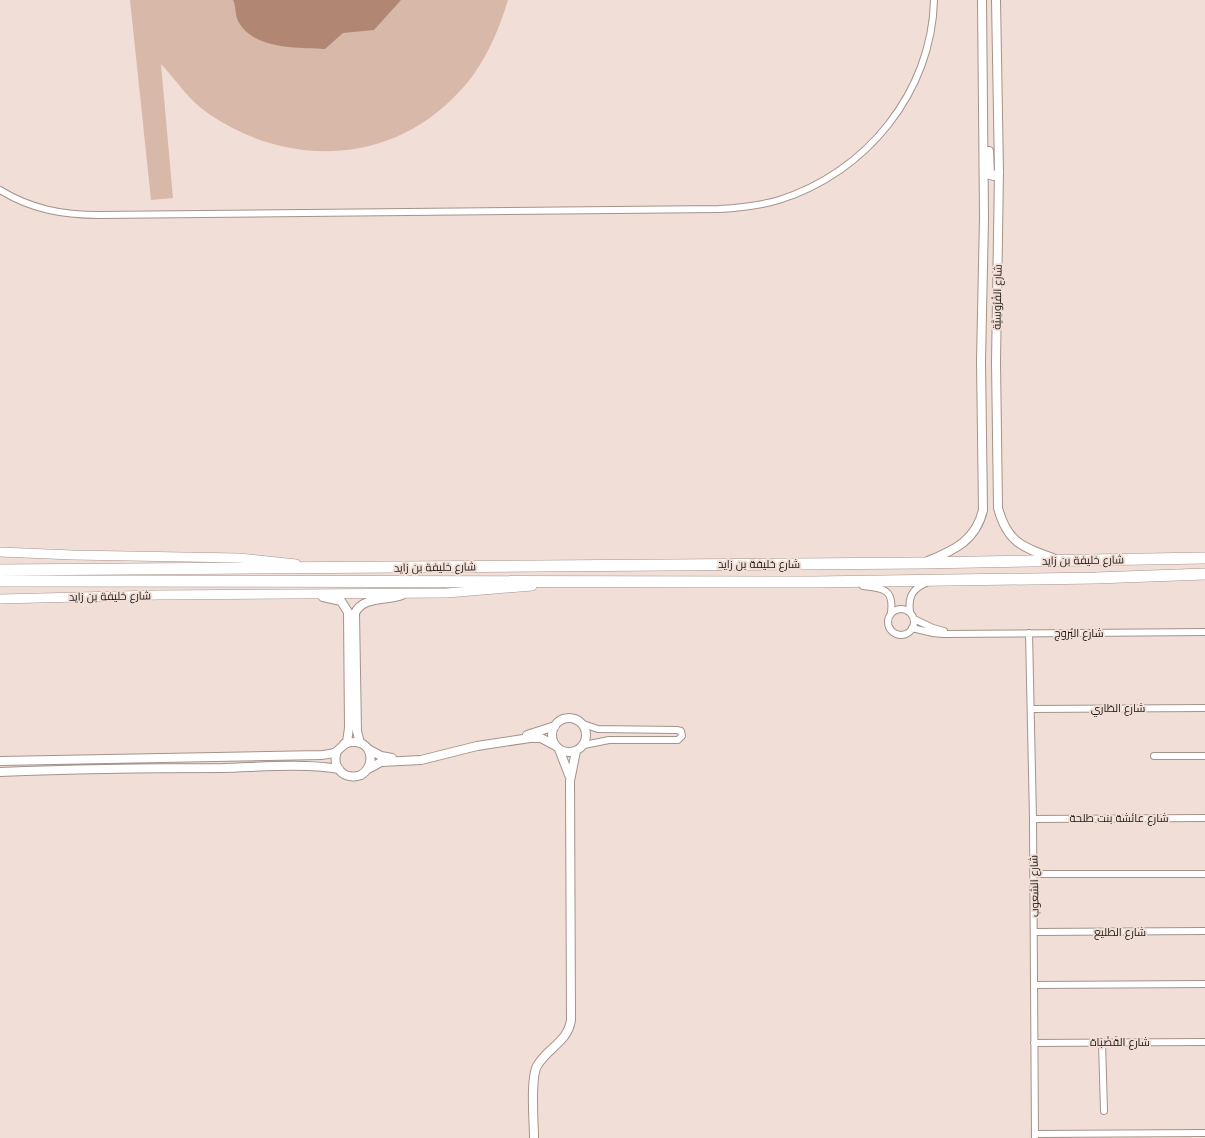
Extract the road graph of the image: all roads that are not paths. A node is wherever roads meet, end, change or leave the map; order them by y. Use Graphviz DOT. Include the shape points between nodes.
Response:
graph roads {
  1 [pos="934,0"];
  2 [pos="982,0"];
  3 [pos="996,0"];
  4 [pos="984,104"];
  5 [pos="999,172"];
  6 [pos="0,190"];
  7 [pos="0,552"];
  8 [pos="1205,558"];
  9 [pos="1060,561"];
  10 [pos="924,562"];
  11 [pos="313,568"];
  12 [pos="0,570"];
  13 [pos="1205,574"];
  14 [pos="932,580"];
  15 [pos="0,582"];
  16 [pos="556,582"];
  17 [pos="814,582"];
  18 [pos="316,594"];
  19 [pos="405,594"];
  20 [pos="0,599"];
  21 [pos="891,612"];
  22 [pos="910,612"];
  23 [pos="914,619"];
  24 [pos="912,628"];
  25 [pos="954,632"];
  26 [pos="1205,632"];
  27 [pos="1029,633"];
  28 [pos="1205,708"];
  29 [pos="1031,709"];
  30 [pos="583,724"];
  31 [pos="555,726"];
  32 [pos="360,743"];
  33 [pos="344,744"];
  34 [pos="584,745"];
  35 [pos="557,748"];
  36 [pos="368,750"];
  37 [pos="576,751"];
  38 [pos="337,752"];
  39 [pos="1154,756"];
  40 [pos="1205,756"];
  41 [pos="199,757"];
  42 [pos="0,761"];
  43 [pos="173,768"];
  44 [pos="339,769"];
  45 [pos="368,769"];
  46 [pos="0,772"];
  47 [pos="570,781"];
  48 [pos="1205,818"];
  49 [pos="1034,819"];
  50 [pos="1034,874"];
  51 [pos="1205,874"];
  52 [pos="1205,931"];
  53 [pos="1034,932"];
  54 [pos="1205,984"];
  55 [pos="1034,985"];
  56 [pos="1102,1042"];
  57 [pos="1205,1042"];
  58 [pos="1034,1043"];
  59 [pos="1104,1111"];
  60 [pos="1205,1133"];
  61 [pos="1035,1136"];
  62 [pos="534,1138"];
  1 -- 6 [label="street" via="930,35 918,73 899,110 880,136 831,176 794,195 764,204 719,210 83,215 33,207"];
  2 -- 4 [label="street, شارع الفُرُوسِيَّة"];
  3 -- 5 [label="street, شارع الفُرُوسِيَّة"];
  4 -- 5 [label="street" via="988,122 990,173 994,176"];
  4 -- 10 [label="street, شارع الفُرُوسِيَّة" via="981,361 983,510 977,527 964,543 948,553"];
  5 -- 9 [label="street, شارع الفُرُوسِيَّة" via="996,362 998,508 1004,525 1015,542 1031,551"];
  7 -- 11 [label="main road, شارع خليفة بن زايد" via="239,558"];
  8 -- 9 [label="highway, شارع خليفة بن زايد"];
  9 -- 10 [label="highway, شارع خليفة بن زايد"];
  10 -- 11 [label="highway, شارع خليفة بن زايد"];
  11 -- 12 [label="highway, شارع خليفة بن زايد"];
  13 -- 14 [label="highway, شارع خليفة بن زايد"];
  14 -- 17 [label="highway, شارع خليفة بن زايد"];
  14 -- 22 [label="street" via="912,593 909,601"];
  15 -- 16 [label="highway, شارع خليفة بن زايد"];
  16 -- 17 [label="highway, شارع خليفة بن زايد"];
  16 -- 19 [label="main road, شارع خليفة بن زايد" via="474,592"];
  17 -- 21 [label="street" via="881,588 889,593 892,599"];
  18 -- 19 [label="main road, شارع خليفة بن زايد"];
  18 -- 20 [label="main road, شارع خليفة بن زايد"];
  18 -- 33 [label="street" via="344,603 348,612 349,728 347,742"];
  19 -- 32 [label="street" via="366,602 358,607 355,613 357,731"];
  21 -- 22 [label="street" via="901,608"];
  21 -- 24 [label="street" via="888,624 893,632 902,635"];
  22 -- 23 [label="street"];
  23 -- 24 [label="street"];
  23 -- 25 [label="street, شارع البُروج" via="933,628"];
  24 -- 25 [label="street, شارع البُروج" via="933,634"];
  25 -- 27 [label="street, شارع البُروج"];
  26 -- 27 [label="street, شارع البُروج"];
  27 -- 29 [label="street, شارع الشعوب"];
  28 -- 29 [label="street, شارع الظاري"];
  29 -- 49 [label="street, شارع الشعوب"];
  30 -- 31 [label="street" via="576,719 568,718"];
  30 -- 34 [label="street" via="587,734"];
  30 -- 34 [label="street" via="598,729 677,730 681,731 682,736 678,740 609,740"];
  31 -- 35 [label="street" via="552,736"];
  31 -- 36 [label="street" via="529,735 470,743 412,757 390,758"];
  32 -- 33 [label="street"];
  32 -- 36 [label="street"];
  33 -- 38 [label="street"];
  34 -- 37 [label="street"];
  35 -- 37 [label="street" via="566,752"];
  35 -- 45 [label="street" via="541,738 530,738 477,746 421,760 381,762"];
  35 -- 47 [label="street"];
  36 -- 45 [label="street" via="371,759"];
  37 -- 47 [label="street"];
  38 -- 41 [label="street" via="322,755"];
  38 -- 44 [label="street" via="335,761"];
  39 -- 40 [label="street"];
  41 -- 42 [label="street"];
  41 -- 43 [label="street" via="176,761"];
  43 -- 44 [label="street"];
  43 -- 46 [label="street"];
  44 -- 45 [label="street" via="345,775 353,777"];
  47 -- 62 [label="street" via="571,1020 565,1036 535,1070"];
  48 -- 49 [label="street, شارع عائشة بنت طلحة"];
  49 -- 50 [label="street, شارع الشعوب"];
  50 -- 51 [label="street"];
  50 -- 53 [label="street, شارع الشعوب"];
  52 -- 53 [label="street, شارع الطليع"];
  53 -- 55 [label="street, شارع الشعوب"];
  54 -- 55 [label="street"];
  55 -- 58 [label="street, شارع الشعوب"];
  56 -- 57 [label="street, شارع القَصْبَاة"];
  56 -- 58 [label="street, شارع القَصْبَاة"];
  56 -- 59 [label="street"];
  58 -- 61 [label="street, شارع الشعوب"];
  60 -- 61 [label="street"];
}
